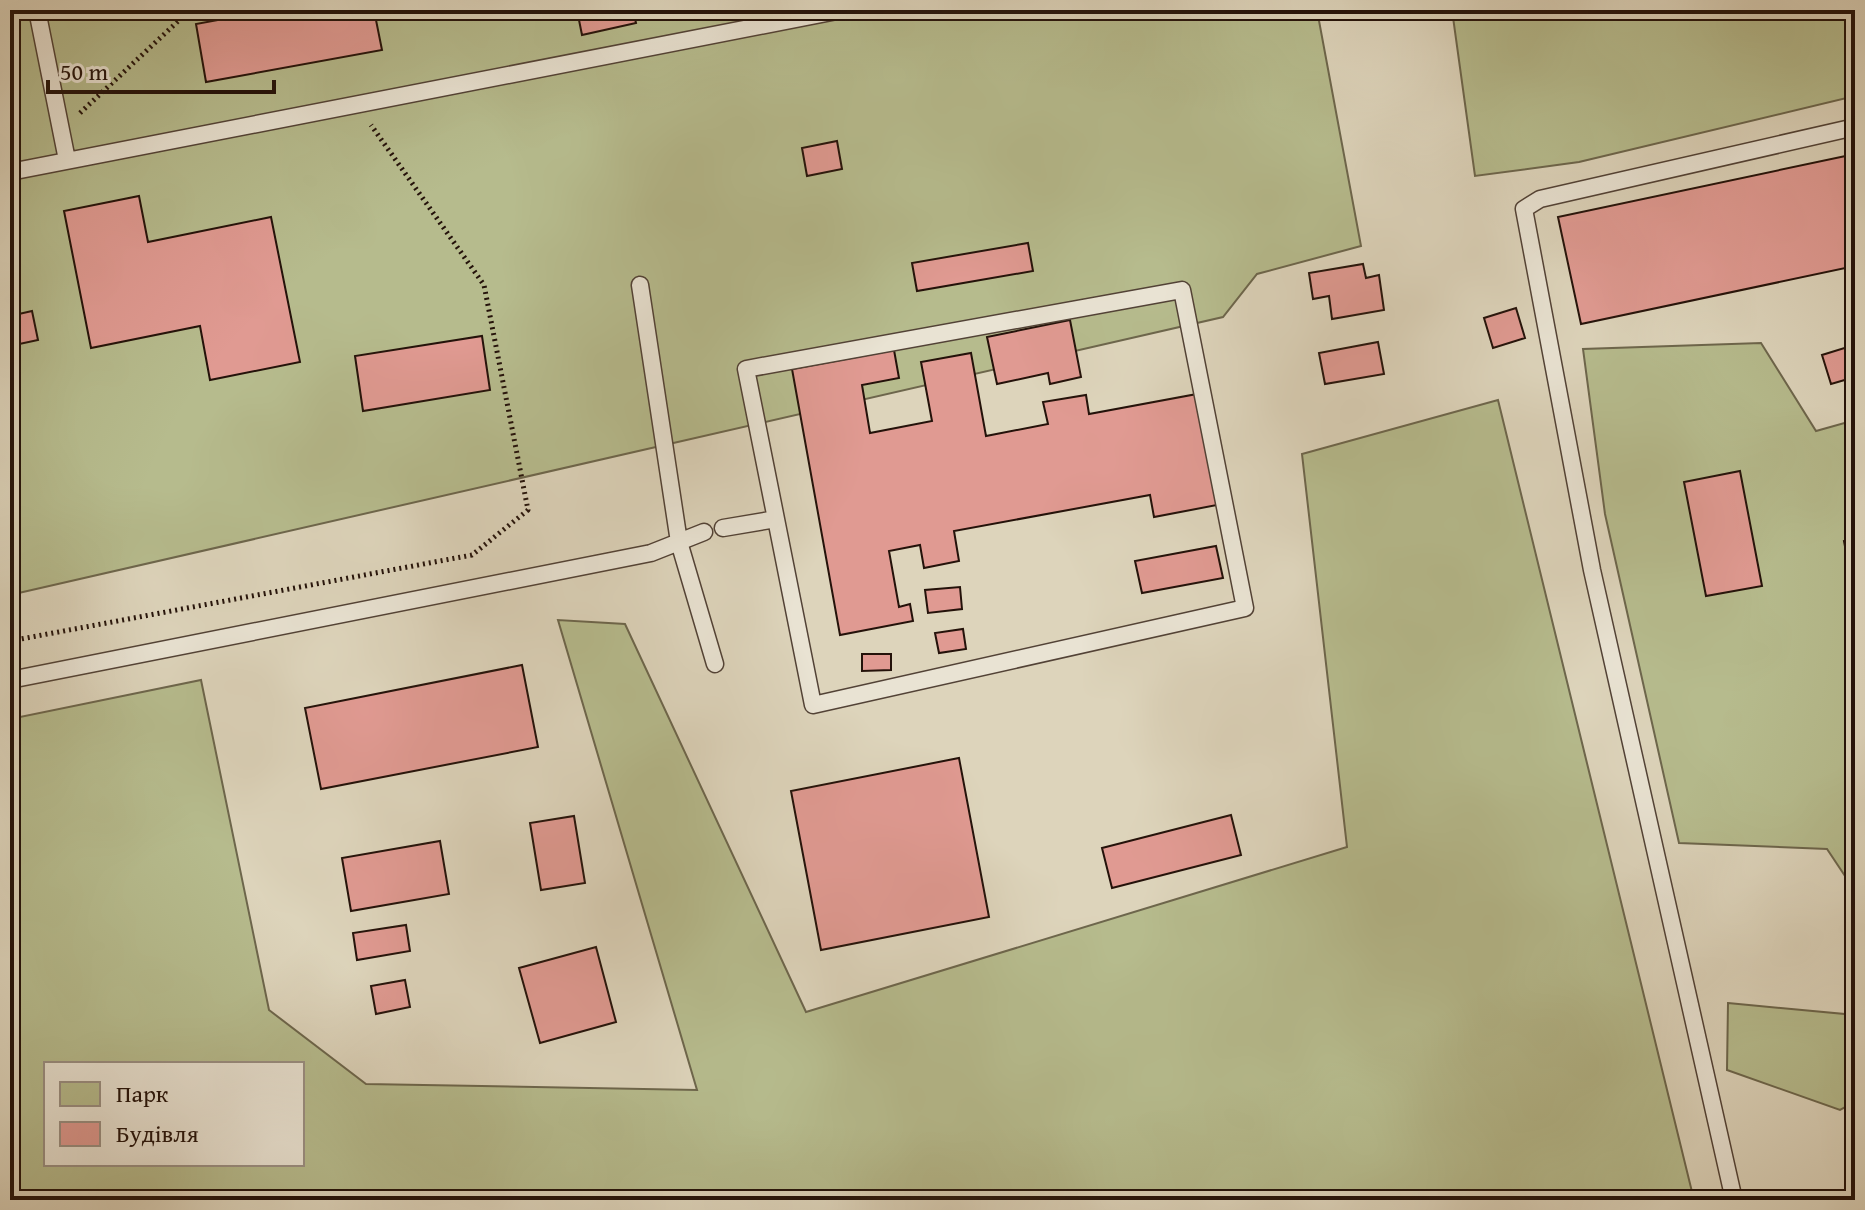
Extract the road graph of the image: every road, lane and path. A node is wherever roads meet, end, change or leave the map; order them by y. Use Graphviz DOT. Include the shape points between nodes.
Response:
graph roads {
  1 [pos="37,10"];
  2 [pos="190,10"];
  3 [pos="842,10"];
  4 [pos="356,104"];
  5 [pos="1855,127"];
  6 [pos="62,130"];
  7 [pos="67,160"];
  8 [pos="10,172"];
  9 [pos="640,285"];
  10 [pos="776,519"];
  11 [pos="723,528"];
  12 [pos="704,532"];
  13 [pos="679,542"];
  14 [pos="10,641"];
  15 [pos="715,664"];
  16 [pos="10,680"];
  17 [pos="1734,1200"];
  1 -- 6 [label="lane"];
  2 -- 6 [label="path"];
  3 -- 4 [label="lane"];
  4 -- 7 [label="lane"];
  4 -- 14 [label="path" via="484,285 528,510 472,555"];
  5 -- 17 [label="lane" via="1540,199 1524,209 1592,570"];
  6 -- 7 [label="lane"];
  7 -- 8 [label="lane"];
  9 -- 13 [label="lane"];
  10 -- 10 [label="lane" via="746,369 1182,290 1245,608 813,705"];
  10 -- 11 [label="lane"];
  12 -- 13 [label="lane"];
  13 -- 15 [label="lane"];
  13 -- 16 [label="lane" via="651,553"];
}
